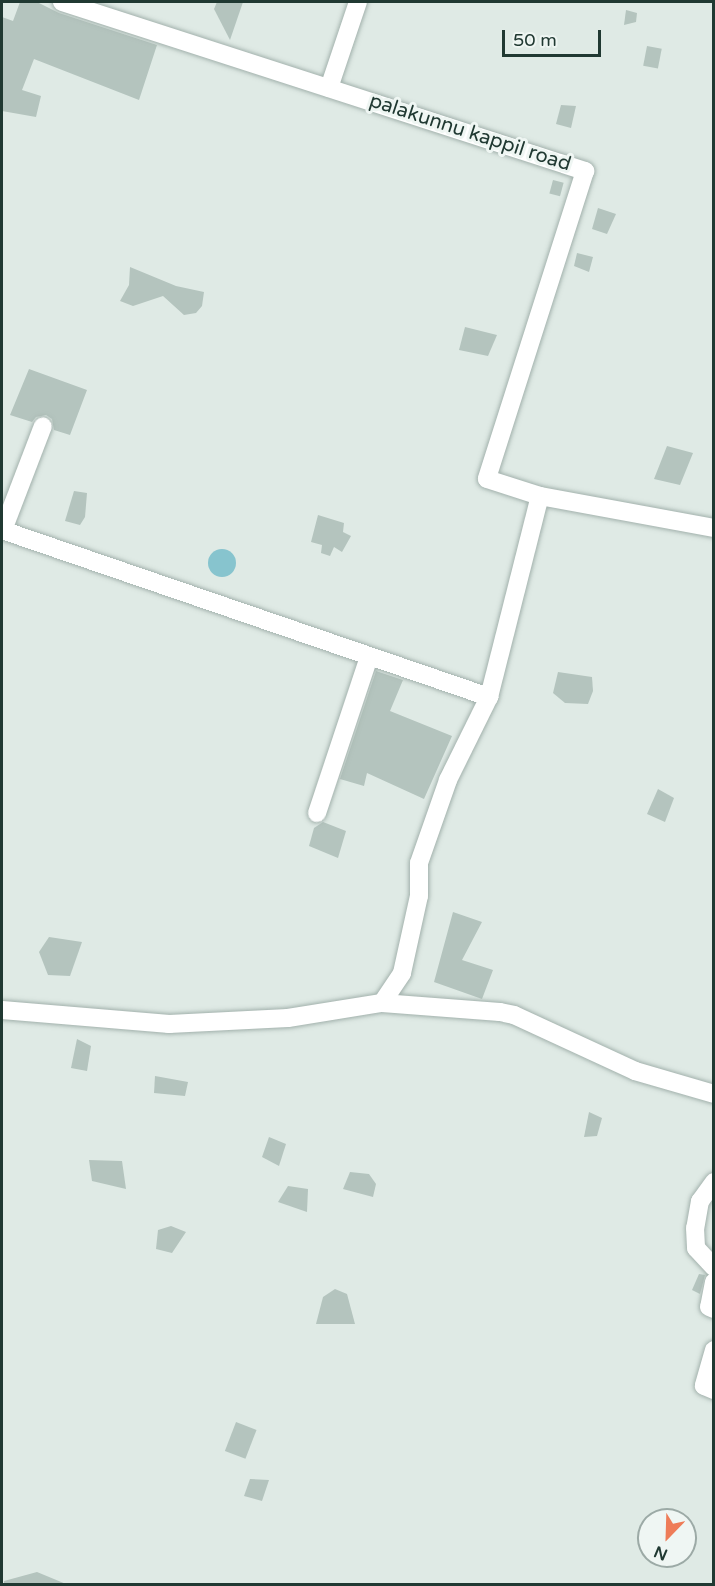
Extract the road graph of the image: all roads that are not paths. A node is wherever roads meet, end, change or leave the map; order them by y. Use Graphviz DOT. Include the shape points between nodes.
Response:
graph roads {
  1 [pos="62,2"];
  2 [pos="358,2"];
  3 [pos="329,88"];
  4 [pos="43,426"];
  5 [pos="540,496"];
  6 [pos="714,528"];
  7 [pos="2,530"];
  8 [pos="369,657"];
  9 [pos="489,697"];
  10 [pos="317,813"];
  11 [pos="382,1003"];
  12 [pos="2,1010"];
  13 [pos="714,1095"];
  14 [pos="714,1182"];
  15 [pos="714,1268"];
  16 [pos="714,1282"];
  17 [pos="714,1309"];
  18 [pos="714,1350"];
  19 [pos="714,1390"];
  1 -- 3 [label="street, palakunnu kappil road"];
  2 -- 3 [label="street"];
  3 -- 5 [label="street, palakunnu kappil road" via="585,171 487,479"];
  4 -- 7 [label="street"];
  5 -- 6 [label="street"];
  5 -- 9 [label="street"];
  7 -- 8 [label="street"];
  8 -- 9 [label="street"];
  8 -- 10 [label="street"];
  9 -- 11 [label="street" via="448,780 420,863 420,896 402,973"];
  11 -- 12 [label="street" via="288,1018 169,1024"];
  11 -- 13 [label="street" via="514,1015 599,1057"];
  14 -- 15 [label="street" via="700,1201 695,1228 696,1248"];
  16 -- 17 [label="street" via="709,1308"];
  18 -- 19 [label="street" via="704,1386"];
}
